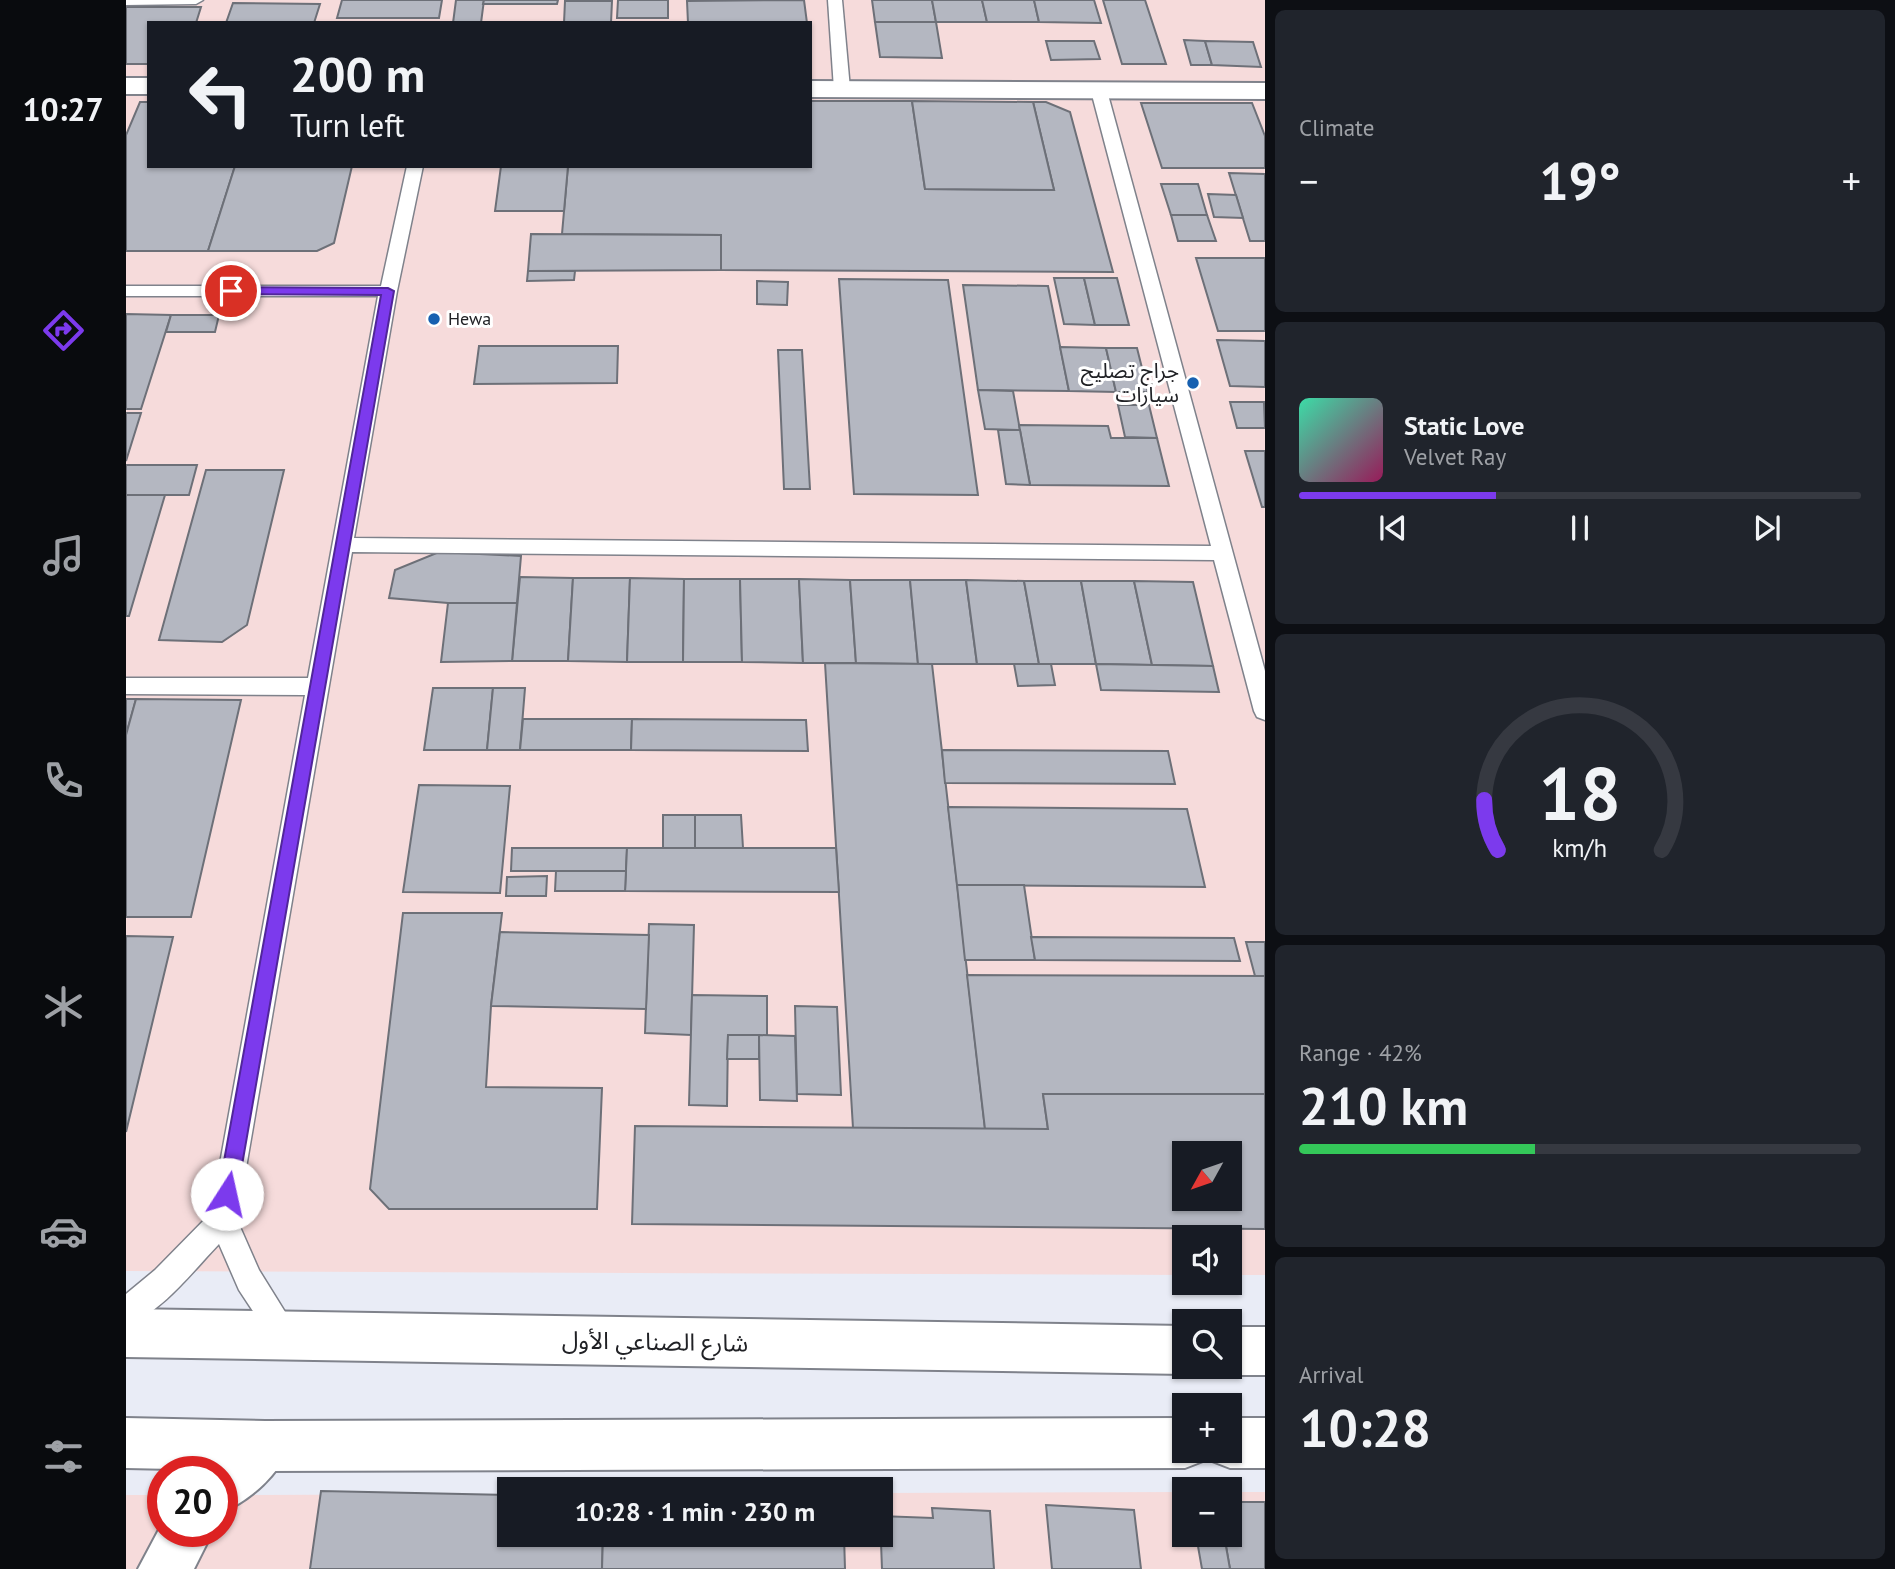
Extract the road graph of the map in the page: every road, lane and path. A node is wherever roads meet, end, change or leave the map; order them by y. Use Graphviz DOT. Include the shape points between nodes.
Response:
graph roads {
  1 [pos="195,0"];
  2 [pos="835,0"];
  3 [pos="126,1"];
  4 [pos="126,86"];
  5 [pos="147,86"];
  6 [pos="812,89"];
  7 [pos="842,89"];
  8 [pos="1099,91"];
  9 [pos="1265,91"];
  10 [pos="415,168"];
  11 [pos="126,291"];
  12 [pos="388,291"];
  13 [pos="342,545"];
  14 [pos="1223,553"];
  15 [pos="126,686"];
  16 [pos="317,687"];
  17 [pos="1265,711"];
  18 [pos="223,1220"];
  19 [pos="126,1312"];
  20 [pos="126,1333"];
  21 [pos="286,1336"];
  22 [pos="1172,1350"];
  23 [pos="1242,1351"];
  24 [pos="1265,1351"];
  25 [pos="126,1443"];
  26 [pos="1172,1443"];
  27 [pos="1242,1443"];
  28 [pos="1265,1443"];
  29 [pos="265,1446"];
  30 [pos="238,1471"];
  31 [pos="177,1547"];
  32 [pos="164,1569"];
  1 -- 3 [label="lane"];
  2 -- 7 [label="lane"];
  4 -- 5 [label="main road"];
  6 -- 7 [label="main road"];
  7 -- 8 [label="main road"];
  8 -- 9 [label="main road"];
  8 -- 14 [label="lane"];
  10 -- 12 [label="lane"];
  11 -- 12 [label="lane"];
  12 -- 13 [label="lane"];
  13 -- 14 [label="lane"];
  13 -- 16 [label="lane"];
  14 -- 17 [label="lane"];
  15 -- 16 [label="lane"];
  16 -- 18 [label="lane"];
  18 -- 19 [label="lane" via="165,1280"];
  18 -- 21 [label="lane" via="248,1280"];
  20 -- 21 [label="main road, شارع الصناعي الأول"];
  21 -- 22 [label="main road, شارع الصناعي الأول"];
  23 -- 24 [label="main road"];
  25 -- 29 [label="main road"];
  26 -- 29 [label="main road"];
  27 -- 28 [label="main road"];
  29 -- 30 [label="main road"];
  31 -- 32 [label="main road"];
}
